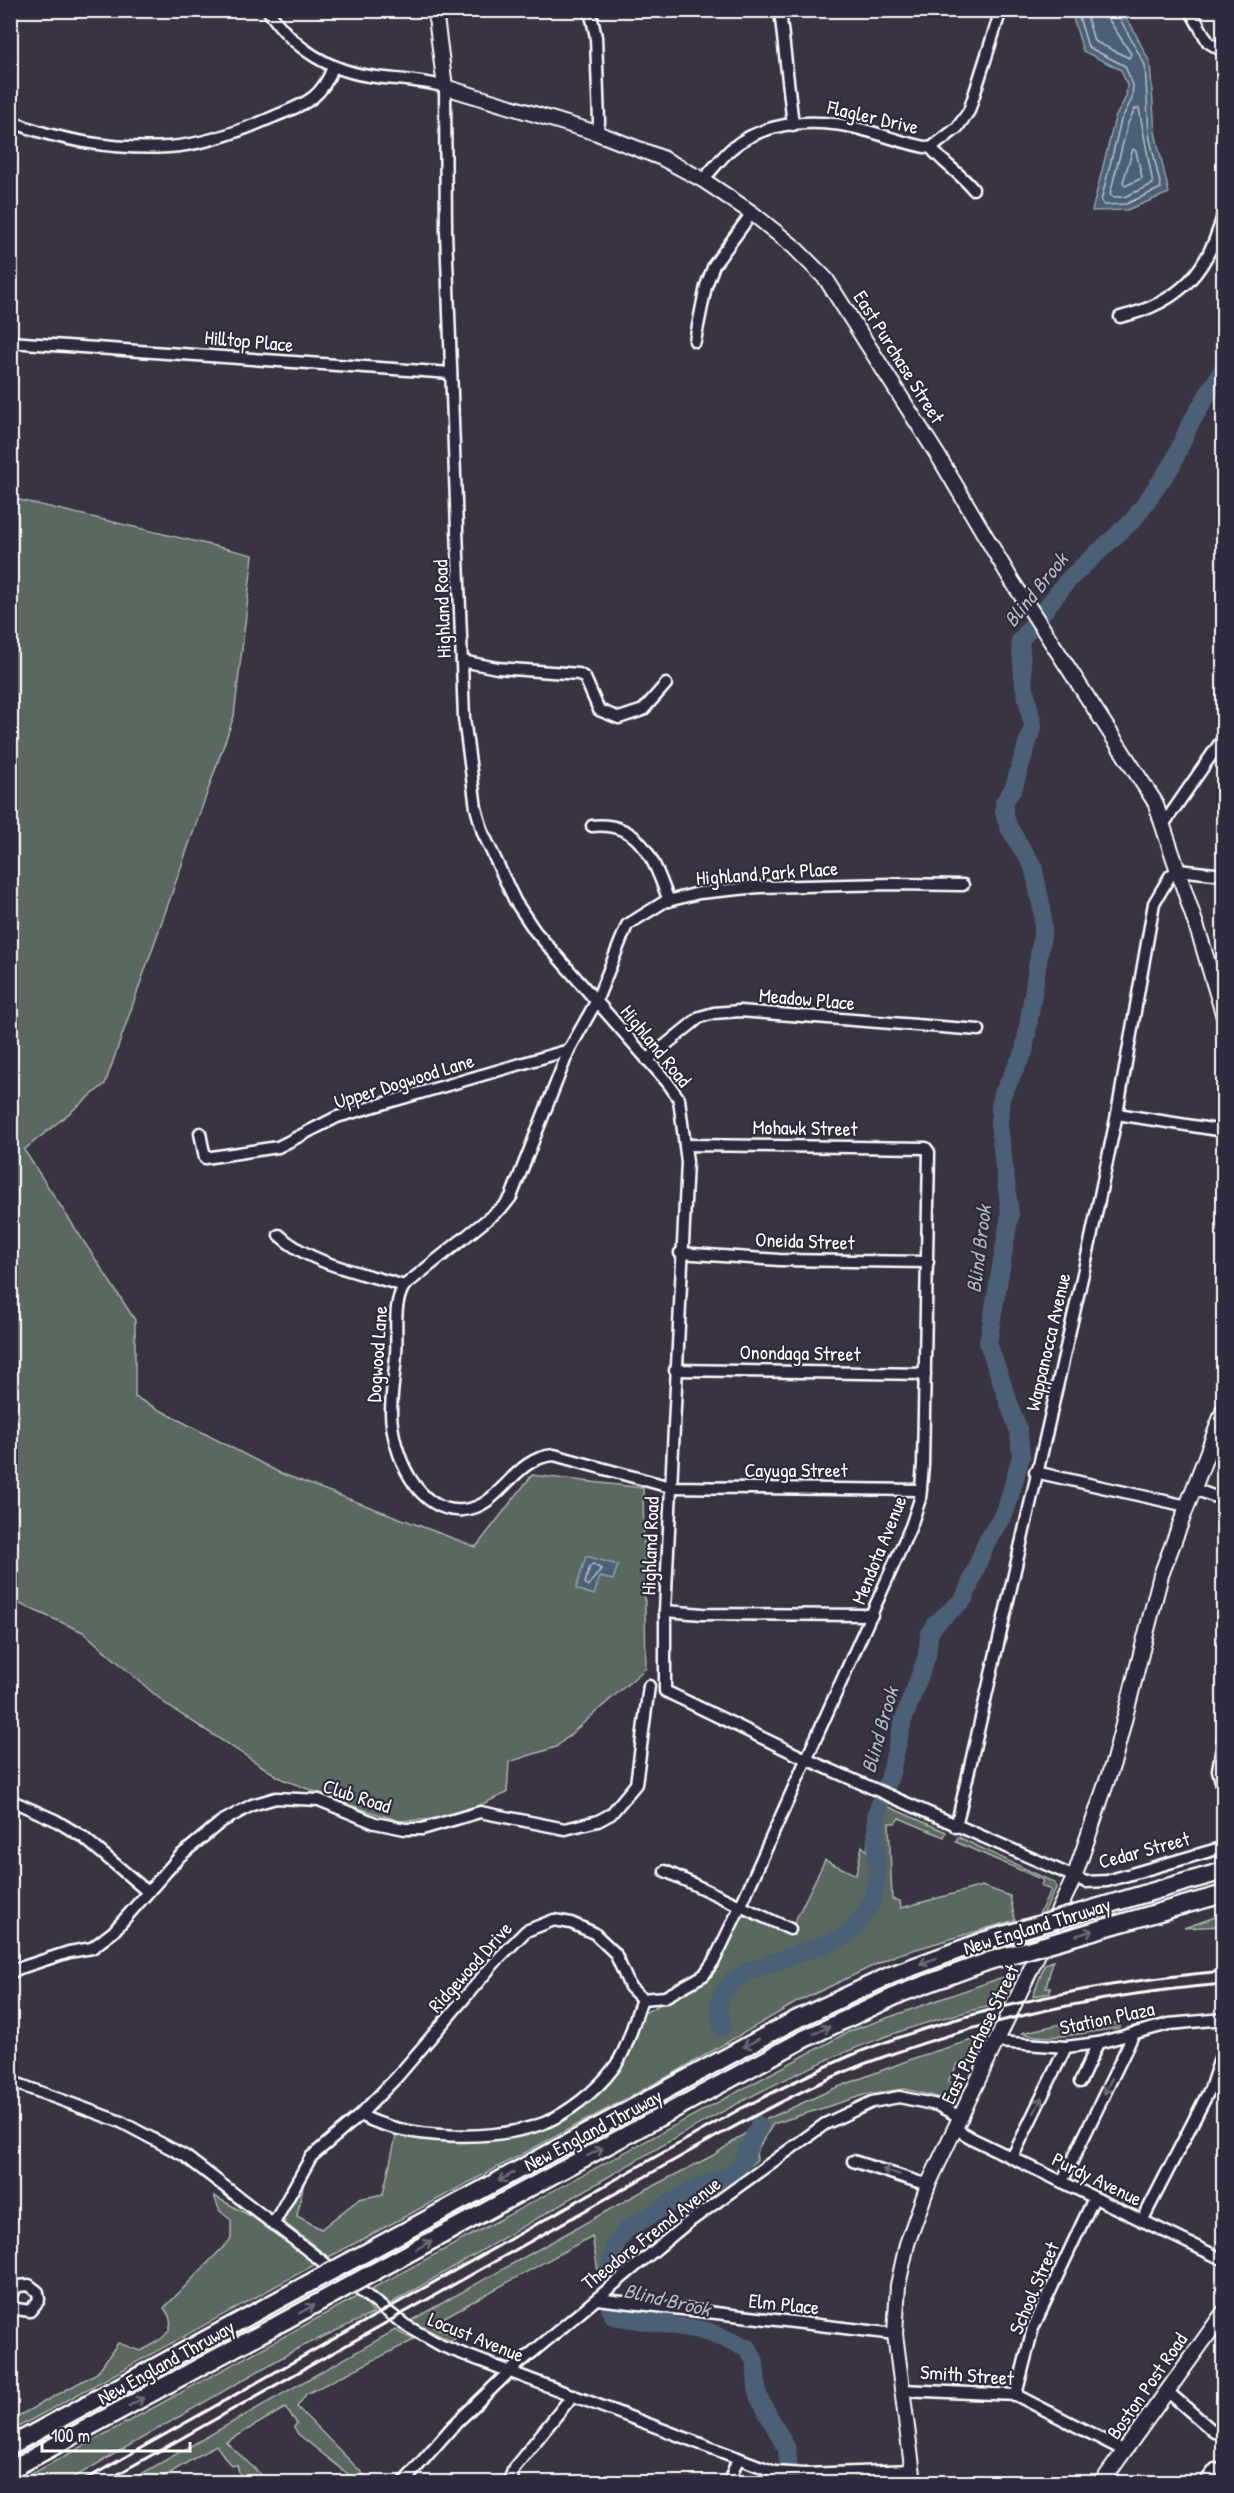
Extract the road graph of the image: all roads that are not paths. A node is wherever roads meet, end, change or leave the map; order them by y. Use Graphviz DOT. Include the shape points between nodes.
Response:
graph roads {
  1 [pos="13,10"];
  2 [pos="268,10"];
  3 [pos="435,10"];
  4 [pos="590,10"];
  5 [pos="780,10"];
  6 [pos="1002,10"];
  7 [pos="1191,10"];
  8 [pos="10,16"];
  9 [pos="1224,52"];
  10 [pos="333,67"];
  11 [pos="445,87"];
  12 [pos="10,121"];
  13 [pos="793,125"];
  14 [pos="597,133"];
  15 [pos="932,148"];
  16 [pos="703,180"];
  17 [pos="973,189"];
  18 [pos="1224,211"];
  19 [pos="752,213"];
  20 [pos="1219,237"];
  21 [pos="1120,317"];
  22 [pos="695,341"];
  23 [pos="10,342"];
  24 [pos="451,373"];
  25 [pos="462,661"];
  26 [pos="666,684"];
  27 [pos="1224,737"];
  28 [pos="1163,825"];
  29 [pos="592,826"];
  30 [pos="1178,870"];
  31 [pos="1224,875"];
  32 [pos="963,885"];
  33 [pos="669,901"];
  34 [pos="596,1002"];
  35 [pos="1224,1017"];
  36 [pos="979,1030"];
  37 [pos="570,1050"];
  38 [pos="647,1060"];
  39 [pos="1117,1114"];
  40 [pos="1224,1131"];
  41 [pos="200,1133"];
  42 [pos="685,1145"];
  43 [pos="924,1148"];
  44 [pos="279,1235"];
  45 [pos="680,1253"];
  46 [pos="928,1262"];
  47 [pos="404,1286"];
  48 [pos="675,1370"];
  49 [pos="924,1374"];
  50 [pos="1224,1410"];
  51 [pos="1035,1472"];
  52 [pos="670,1487"];
  53 [pos="1194,1489"];
  54 [pos="921,1490"];
  55 [pos="1224,1500"];
  56 [pos="1187,1506"];
  57 [pos="665,1611"];
  58 [pos="872,1615"];
  59 [pos="649,1686"];
  60 [pos="1224,1735"];
  61 [pos="806,1759"];
  62 [pos="1224,1792"];
  63 [pos="10,1800"];
  64 [pos="956,1827"];
  65 [pos="1224,1847"];
  66 [pos="665,1871"];
  67 [pos="1224,1871"];
  68 [pos="1074,1878"];
  69 [pos="148,1892"];
  70 [pos="1224,1894"];
  71 [pos="1224,1904"];
  72 [pos="741,1905"];
  73 [pos="1184,1905"];
  74 [pos="790,1929"];
  75 [pos="10,1974"];
  76 [pos="642,1999"];
  77 [pos="1224,2019"];
  78 [pos="1134,2033"];
  79 [pos="998,2042"];
  80 [pos="1098,2043"];
  81 [pos="1224,2046"];
  82 [pos="1066,2047"];
  83 [pos="10,2081"];
  84 [pos="1080,2082"];
  85 [pos="360,2115"];
  86 [pos="959,2123"];
  87 [pos="1011,2158"];
  88 [pos="853,2161"];
  89 [pos="1062,2182"];
  90 [pos="928,2185"];
  91 [pos="1094,2198"];
  92 [pos="1142,2221"];
  93 [pos="274,2223"];
  94 [pos="1224,2260"];
  95 [pos="10,2295"];
  96 [pos="597,2299"];
  97 [pos="10,2308"];
  98 [pos="1224,2312"];
  99 [pos="895,2334"];
  100 [pos="510,2371"];
  101 [pos="902,2390"];
  102 [pos="1167,2391"];
  103 [pos="573,2395"];
  104 [pos="1016,2395"];
  105 [pos="1224,2424"];
  106 [pos="10,2446"];
  107 [pos="1125,2451"];
  108 [pos="738,2458"];
  109 [pos="1215,2469"];
  110 [pos="10,2470"];
  111 [pos="913,2476"];
  112 [pos="824,2478"];
  113 [pos="404,2482"];
  114 [pos="514,2482"];
  115 [pos="729,2482"];
  116 [pos="1102,2482"];
  117 [pos="1205,2482"];
  1 -- 8 [label="street"];
  2 -- 10 [label="street" via="285,33"];
  3 -- 11 [label="main road"];
  4 -- 14 [label="street" via="598,72"];
  5 -- 13 [label="street"];
  6 -- 15 [label="street, Flagler Drive" via="969,111 957,128"];
  7 -- 9 [label="street" via="1208,42"];
  10 -- 11 [label="street"];
  10 -- 12 [label="street" via="317,96 301,105 228,135 169,147 108,145 33,130"];
  11 -- 14 [label="main road, East Purchase Street"];
  11 -- 24 [label="street, Highland Road"];
  13 -- 15 [label="street, Flagler Drive" via="840,124"];
  13 -- 16 [label="street, Flagler Drive" via="770,128 748,137 730,150"];
  14 -- 16 [label="main road, East Purchase Street" via="662,158"];
  15 -- 17 [label="street"];
  16 -- 19 [label="main road, East Purchase Street"];
  18 -- 20 [label="street"];
  19 -- 22 [label="street" via="714,266"];
  19 -- 28 [label="main road, East Purchase Street" via="826,279 1012,581 1144,785"];
  20 -- 21 [label="street" via="1188,283 1174,296 1144,312"];
  23 -- 24 [label="street, Hilltop Place"];
  24 -- 25 [label="street, Highland Road"];
  25 -- 26 [label="street" via="497,668 579,674 585,678 599,710 619,718 643,710"];
  25 -- 34 [label="street, Highland Road" via="464,718 483,833 520,909"];
  27 -- 28 [label="street"];
  28 -- 30 [label="main road, East Purchase Street"];
  29 -- 33 [label="street" via="608,824 642,842"];
  30 -- 31 [label="street"];
  30 -- 35 [label="main road"];
  30 -- 39 [label="street, Wappanocca Avenue" via="1154,903"];
  32 -- 33 [label="street, Highland Park Place" via="759,887 699,893"];
  33 -- 34 [label="street, Highland Park Place" via="627,925"];
  34 -- 37 [label="street, Dogwood Lane"];
  34 -- 38 [label="street, Highland Road"];
  36 -- 38 [label="street, Meadow Place" via="740,1011 714,1013 700,1017"];
  37 -- 41 [label="street, Upper Dogwood Lane" via="337,1117 278,1148 205,1158"];
  37 -- 47 [label="street, Dogwood Lane" via="511,1197"];
  38 -- 42 [label="street, Highland Road" via="679,1099"];
  39 -- 40 [label="street"];
  39 -- 51 [label="street, Wappanocca Avenue"];
  42 -- 43 [label="street, Mohawk Street"];
  42 -- 45 [label="street, Highland Road"];
  43 -- 46 [label="street, Mendota Avenue" via="931,1156"];
  44 -- 47 [label="street" via="310,1255"];
  45 -- 46 [label="street, Oneida Street" via="779,1260"];
  45 -- 48 [label="street, Highland Road"];
  46 -- 49 [label="street, Mendota Avenue"];
  47 -- 52 [label="street, Dogwood Lane" via="397,1304 391,1414 395,1444 403,1464 428,1500 455,1510 474,1507 497,1493 526,1464 554,1455"];
  48 -- 49 [label="street, Onondaga Street"];
  48 -- 52 [label="street, Highland Road"];
  49 -- 54 [label="street, Mendota Avenue"];
  50 -- 53 [label="main road"];
  51 -- 56 [label="street"];
  51 -- 64 [label="street, Wappanocca Avenue"];
  52 -- 54 [label="street, Cayuga Street"];
  52 -- 57 [label="street, Highland Road"];
  53 -- 55 [label="street"];
  53 -- 56 [label="main road, East Purchase Street"];
  54 -- 58 [label="street, Mendota Avenue" via="911,1526"];
  56 -- 68 [label="main road, East Purchase Street" via="1154,1596 1114,1760"];
  57 -- 58 [label="street"];
  57 -- 61 [label="street, Highland Road" via="665,1691"];
  58 -- 61 [label="street, Mendota Avenue"];
  59 -- 69 [label="street, Club Road" via="636,1784 611,1814 598,1821 565,1829 480,1812 422,1829 405,1829 375,1823 319,1800 276,1798 252,1805 221,1822 180,1856"];
  60 -- 62 [label="street" via="1218,1770"];
  61 -- 64 [label="street, Highland Road"];
  61 -- 72 [label="street, Mendota Avenue"];
  63 -- 69 [label="street" via="83,1837"];
  64 -- 68 [label="street, Highland Road"];
  65 -- 68 [label="street, Cedar Street" via="1107,1881"];
  66 -- 72 [label="street"];
  67 -- 106 [label="highway, New England Thruway, one-way, bridge" via="982,1941 891,1975 793,2021"];
  68 -- 79 [label="main road, East Purchase Street"];
  69 -- 75 [label="street, Club Road" via="113,1932 92,1948 43,1960"];
  70 -- 73 [label="highway, New England Thruway"];
  71 -- 73 [label="highway"];
  72 -- 74 [label="street"];
  72 -- 76 [label="street" via="704,1975 665,1997"];
  110 -- 73 [label="highway, New England Thruway, one-way, bridge" via="804,2039 902,1993 989,1961"];
  76 -- 85 [label="street" via="613,2070 596,2088 550,2120 504,2132 452,2135 396,2127"];
  76 -- 85 [label="street, Ridgewood Drive" via="630,1987 615,1953 594,1934 562,1921 537,1924 511,1945 412,2061"];
  77 -- 78 [label="street, Station Plaza" via="1175,2023"];
  78 -- 80 [label="street, Station Plaza"];
  78 -- 89 [label="street, one-way"];
  79 -- 82 [label="street, Station Plaza"];
  79 -- 86 [label="main road, East Purchase Street"];
  80 -- 82 [label="street, Station Plaza"];
  80 -- 84 [label="street"];
  81 -- 92 [label="street" via="1210,2089"];
  87 -- 82 [label="street, one-way"];
  83 -- 93 [label="street, Locust Avenue" via="71,2101 157,2139"];
  85 -- 93 [label="street, Ridgewood Drive" via="311,2157"];
  86 -- 87 [label="street, Purdy Avenue"];
  86 -- 90 [label="main road, East Purchase Street"];
  86 -- 96 [label="street, Theodore Fremd Avenue" via="937,2105 899,2097 842,2114 699,2215"];
  87 -- 89 [label="street, Purdy Avenue"];
  90 -- 88 [label="street, one-way"];
  89 -- 91 [label="street, Purdy Avenue"];
  90 -- 99 [label="main road, East Purchase Street" via="902,2266"];
  91 -- 92 [label="street, Purdy Avenue"];
  91 -- 104 [label="street, School Street" via="1033,2328"];
  92 -- 94 [label="street, Purdy Avenue"];
  93 -- 100 [label="street, Locust Avenue" via="414,2331 442,2346"];
  95 -- 97 [label="street" via="18,2286 29,2284 39,2296 32,2310"];
  96 -- 99 [label="street, Elm Place"];
  96 -- 100 [label="street, Theodore Fremd Avenue"];
  98 -- 102 [label="main road, Boston Post Road"];
  99 -- 101 [label="main road, East Purchase Street"];
  100 -- 103 [label="street, Locust Avenue"];
  100 -- 113 [label="street, Theodore Fremd Avenue" via="453,2426"];
  101 -- 104 [label="street, Smith Street"];
  101 -- 111 [label="main road, East Purchase Street"];
  102 -- 105 [label="street" via="1214,2432"];
  102 -- 107 [label="main road, Boston Post Road"];
  103 -- 108 [label="street, Locust Avenue"];
  103 -- 114 [label="street" via="514,2468"];
  104 -- 107 [label="street, Smith Street"];
  107 -- 116 [label="main road, Boston Post Road"];
  108 -- 112 [label="street, Locust Avenue" via="775,2472"];
  108 -- 115 [label="street"];
  109 -- 117 [label="street"];
  111 -- 112 [label="street, Locust Avenue"];
}
